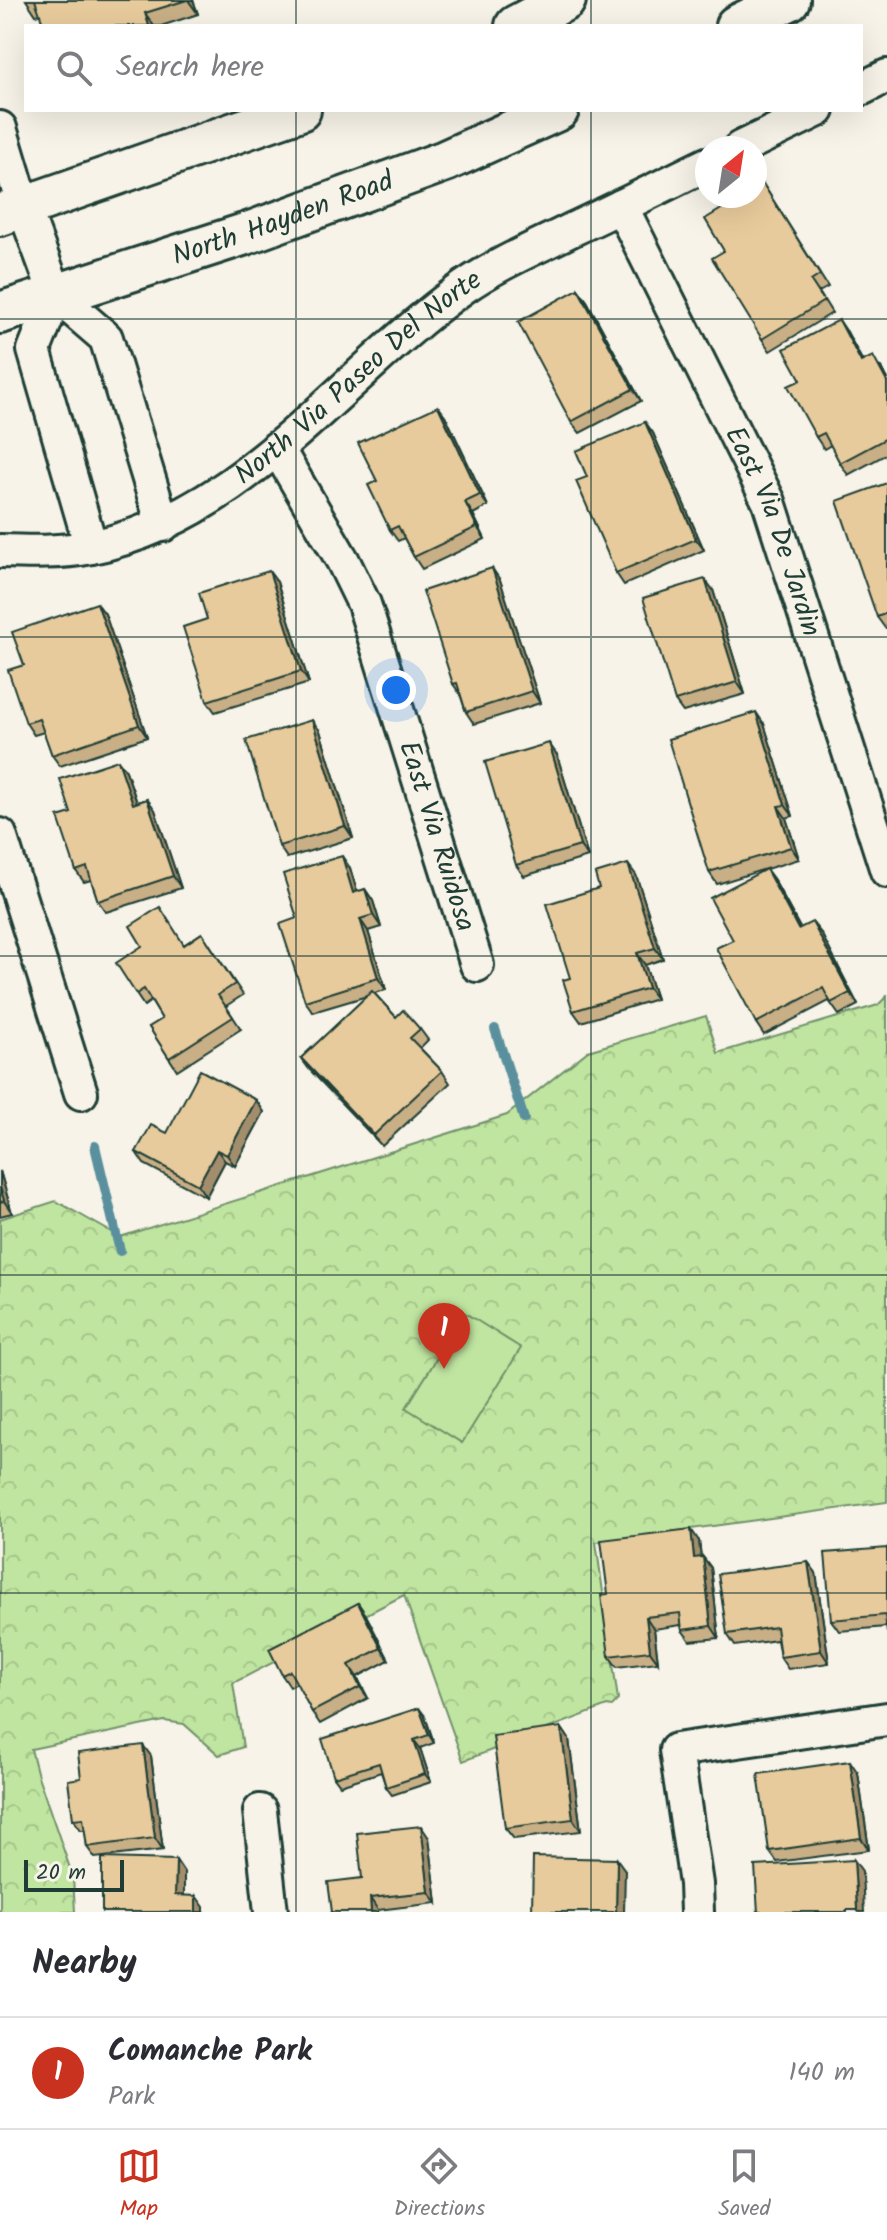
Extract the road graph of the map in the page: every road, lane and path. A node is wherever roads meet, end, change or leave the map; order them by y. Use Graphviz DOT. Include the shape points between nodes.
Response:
graph roads {
  1 [pos="565,0"];
  2 [pos="789,0"];
  3 [pos="520,24"];
  4 [pos="740,24"];
  5 [pos="887,76"];
  6 [pos="863,88"];
  7 [pos="294,112"];
  8 [pos="554,112"];
  9 [pos="814,112"];
  10 [pos="0,128"];
  11 [pos="765,136"];
  12 [pos="695,170"];
  13 [pos="621,206"];
  14 [pos="12,211"];
  15 [pos="56,295"];
  16 [pos="0,313"];
  17 [pos="277,448"];
  18 [pos="163,525"];
  19 [pos="91,547"];
  20 [pos="0,551"];
  21 [pos="0,835"];
  22 [pos="887,871"];
  23 [pos="477,965"];
  24 [pos="81,1093"];
  25 [pos="887,1719"];
  26 [pos="260,1811"];
  27 [pos="271,1912"];
  28 [pos="697,1912"];
  1 -- 3 [label="main road"];
  2 -- 4 [label="main road"];
  5 -- 6 [label="street"];
  7 -- 14 [label="main road"];
  8 -- 15 [label="main road, North Hayden Road" via="445,161"];
  9 -- 11 [label="street"];
  10 -- 14 [label="street"];
  12 -- 13 [label="street, North Via Paseo Del Norte"];
  13 -- 17 [label="street, North Via Paseo Del Norte" via="466,285"];
  13 -- 22 [label="street, East Via De Jardin" via="769,502"];
  14 -- 15 [label="street"];
  15 -- 16 [label="main road, North Hayden Road"];
  15 -- 18 [label="street" via="106,338"];
  15 -- 19 [label="street" via="34,350"];
  17 -- 18 [label="street, North Via Paseo Del Norte" via="222,490"];
  17 -- 23 [label="street, East Via Ruidosa" via="364,604"];
  18 -- 19 [label="street, North Via Paseo Del Norte"];
  19 -- 20 [label="street, North Via Paseo Del Norte"];
  21 -- 24 [label="street"];
  25 -- 28 [label="street" via="676,1750"];
  26 -- 27 [label="street"];
}
